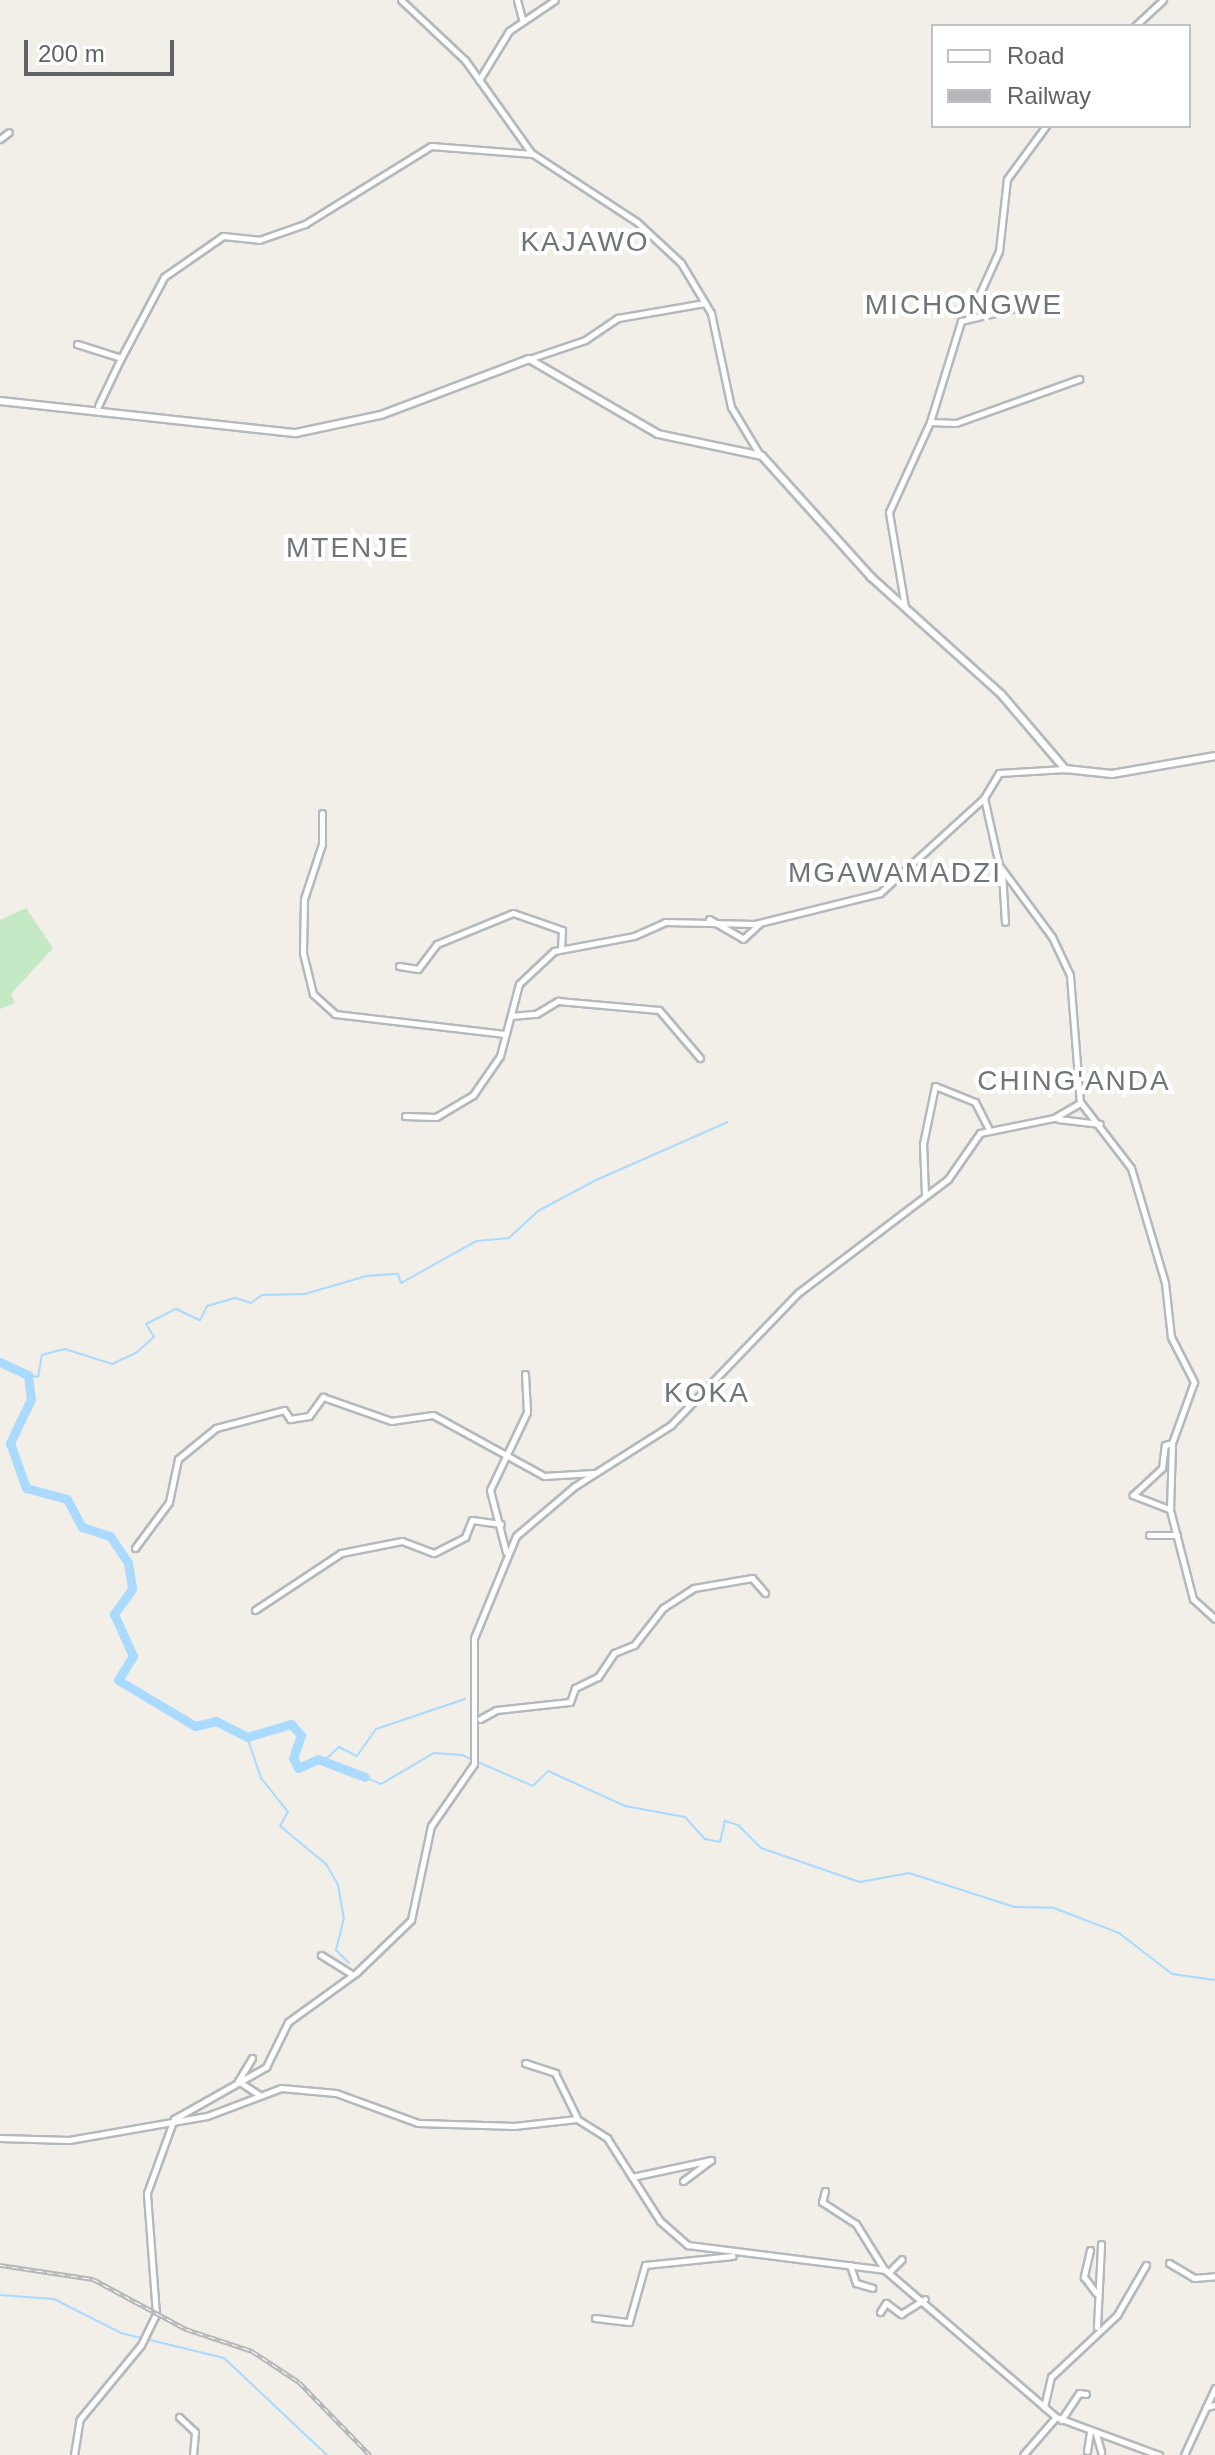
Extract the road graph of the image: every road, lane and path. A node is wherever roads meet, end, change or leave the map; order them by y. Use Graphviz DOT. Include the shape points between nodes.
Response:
graph roads {
  1 [pos="401,0"];
  2 [pos="517,0"];
  3 [pos="555,0"];
  4 [pos="1163,0"];
  5 [pos="522,19"];
  6 [pos="1137,24"];
  7 [pos="479,80"];
  8 [pos="1045,128"];
  9 [pos="9,132"];
  10 [pos="0,139"];
  11 [pos="533,154"];
  12 [pos="1044,301"];
  13 [pos="706,303"];
  14 [pos="971,313"];
  15 [pos="77,344"];
  16 [pos="121,358"];
  17 [pos="529,359"];
  18 [pos="1079,379"];
  19 [pos="0,401"];
  20 [pos="98,406"];
  21 [pos="930,422"];
  22 [pos="760,455"];
  23 [pos="905,607"];
  24 [pos="1215,756"];
  25 [pos="1065,769"];
  26 [pos="984,798"];
  27 [pos="322,813"];
  28 [pos="1002,871"];
  29 [pos="709,919"];
  30 [pos="1005,922"];
  31 [pos="761,923"];
  32 [pos="561,947"];
  33 [pos="399,966"];
  34 [pos="511,1016"];
  35 [pos="505,1034"];
  36 [pos="700,1058"];
  37 [pos="1080,1103"];
  38 [pos="405,1116"];
  39 [pos="1054,1118"];
  40 [pos="1101,1124"];
  41 [pos="988,1128"];
  42 [pos="925,1195"];
  43 [pos="525,1374"];
  44 [pos="1172,1443"];
  45 [pos="504,1457"];
  46 [pos="595,1473"];
  47 [pos="1170,1510"];
  48 [pos="501,1524"];
  49 [pos="1149,1535"];
  50 [pos="1177,1535"];
  51 [pos="135,1548"];
  52 [pos="506,1553"];
  53 [pos="765,1593"];
  54 [pos="255,1610"];
  55 [pos="1215,1619"];
  56 [pos="480,1720"];
  57 [pos="321,1955"];
  58 [pos="357,1972"];
  59 [pos="252,2058"];
  60 [pos="525,2063"];
  61 [pos="238,2081"];
  62 [pos="258,2094"];
  63 [pos="174,2119"];
  64 [pos="577,2119"];
  65 [pos="0,2138"];
  66 [pos="632,2177"];
  67 [pos="683,2181"];
  68 [pos="825,2191"];
  69 [pos="1101,2244"];
  70 [pos="1090,2250"];
  71 [pos="738,2254"];
  72 [pos="902,2259"];
  73 [pos="1169,2263"];
  74 [pos="850,2265"];
  75 [pos="1146,2265"];
  76 [pos="887,2271"];
  77 [pos="1215,2276"];
  78 [pos="872,2288"];
  79 [pos="1096,2293"];
  80 [pos="925,2299"];
  81 [pos="880,2312"];
  82 [pos="595,2318"];
  83 [pos="1097,2327"];
  84 [pos="1215,2388"];
  85 [pos="1086,2394"];
  86 [pos="1215,2405"];
  87 [pos="1044,2407"];
  88 [pos="1206,2407"];
  89 [pos="179,2417"];
  90 [pos="1058,2418"];
  91 [pos="1093,2433"];
  92 [pos="1087,2451"];
  93 [pos="1101,2452"];
  94 [pos="74,2455"];
  95 [pos="193,2455"];
  96 [pos="1023,2455"];
  97 [pos="1159,2455"];
  98 [pos="1184,2455"];
  1 -- 7 [label="street"];
  2 -- 5 [label="street"];
  3 -- 5 [label="street"];
  4 -- 6 [label="street"];
  5 -- 7 [label="street"];
  7 -- 11 [label="street"];
  8 -- 14 [label="street" via="1007,179 999,251"];
  9 -- 10 [label="street"];
  11 -- 13 [label="street" via="637,222 681,263"];
  11 -- 16 [label="street" via="431,146 305,224 259,240 223,236 164,277"];
  12 -- 14 [label="street"];
  13 -- 17 [label="street" via="618,318"];
  13 -- 22 [label="street" via="720,334 731,407"];
  14 -- 21 [label="street" via="956,335"];
  15 -- 16 [label="street"];
  16 -- 20 [label="street"];
  17 -- 20 [label="street" via="381,415 308,432 208,429"];
  17 -- 22 [label="street" via="658,434"];
  18 -- 21 [label="street" via="956,423"];
  19 -- 20 [label="street"];
  21 -- 23 [label="street" via="889,512"];
  22 -- 23 [label="street"];
  23 -- 25 [label="street" via="980,672"];
  24 -- 25 [label="street" via="1112,774"];
  25 -- 26 [label="street" via="999,773"];
  26 -- 28 [label="street"];
  26 -- 31 [label="street" via="887,889"];
  27 -- 35 [label="street" via="322,844 304,899 303,953 313,994 335,1014"];
  28 -- 30 [label="street"];
  28 -- 37 [label="street" via="1052,937 1070,975"];
  29 -- 31 [label="street"];
  29 -- 31 [label="street" via="743,939"];
  29 -- 32 [label="street"];
  32 -- 33 [label="street" via="562,930 513,913 437,944 418,969"];
  32 -- 34 [label="street" via="519,984"];
  34 -- 35 [label="street"];
  34 -- 36 [label="street" via="536,1014 558,1001 659,1010"];
  35 -- 38 [label="street" via="493,1070 461,1105 436,1117"];
  37 -- 39 [label="street"];
  37 -- 40 [label="street"];
  39 -- 40 [label="street"];
  39 -- 41 [label="street"];
  40 -- 44 [label="street" via="1131,1168 1165,1283 1171,1337 1196,1390"];
  41 -- 42 [label="street" via="948,1179"];
  41 -- 42 [label="street" via="975,1102 935,1086 923,1144"];
  42 -- 46 [label="street" via="798,1293 671,1425"];
  43 -- 45 [label="street" via="527,1412"];
  44 -- 47 [label="street"];
  44 -- 47 [label="street" via="1165,1445 1162,1468 1133,1495 1139,1503 1152,1499"];
  45 -- 46 [label="street" via="544,1476"];
  45 -- 48 [label="street" via="490,1490"];
  45 -- 51 [label="street" via="433,1415 391,1421 323,1397 311,1415 290,1419 284,1410 216,1428 184,1454 169,1502"];
  46 -- 52 [label="street" via="538,1513"];
  47 -- 50 [label="street"];
  48 -- 52 [label="street"];
  48 -- 54 [label="street" via="472,1520 465,1537 434,1553 402,1541 341,1553"];
  49 -- 50 [label="street"];
  50 -- 55 [label="street" via="1193,1599"];
  52 -- 56 [label="street" via="474,1638"];
  53 -- 56 [label="street" via="752,1578 694,1588 663,1608 634,1645 614,1653 570,1702 496,1710"];
  56 -- 58 [label="street" via="474,1760 431,1826 411,1920"];
  57 -- 58 [label="street" via="343,1975"];
  58 -- 61 [label="street" via="288,2022 270,2062"];
  59 -- 61 [label="street"];
  60 -- 64 [label="street" via="555,2073"];
  61 -- 62 [label="street"];
  61 -- 63 [label="street"];
  62 -- 63 [label="street" via="221,2112"];
  62 -- 64 [label="street" via="281,2088 336,2093 418,2123 514,2126"];
  63 -- 65 [label="street" via="69,2140"];
  63 -- 94 [label="street" via="147,2193 158,2304 141,2345 80,2419"];
  64 -- 66 [label="street" via="607,2138"];
  66 -- 67 [label="street" via="711,2160"];
  66 -- 71 [label="street" via="660,2221 688,2245"];
  68 -- 76 [label="street" via="822,2202 856,2224"];
  69 -- 79 [label="street"];
  70 -- 79 [label="street" via="1084,2277"];
  71 -- 74 [label="street" via="795,2254"];
  71 -- 82 [label="street" via="645,2265 629,2322"];
  72 -- 76 [label="street"];
  73 -- 77 [label="street" via="1194,2278"];
  74 -- 76 [label="street"];
  74 -- 78 [label="street" via="856,2283"];
  75 -- 83 [label="street" via="1117,2315"];
  76 -- 80 [label="street"];
  79 -- 83 [label="street"];
  80 -- 81 [label="street" via="901,2314 886,2303"];
  80 -- 87 [label="street"];
  83 -- 87 [label="street" via="1051,2377"];
  84 -- 88 [label="street"];
  85 -- 90 [label="street" via="1079,2393"];
  86 -- 88 [label="street"];
  87 -- 90 [label="street"];
  88 -- 98 [label="street"];
  89 -- 95 [label="street" via="195,2432"];
  90 -- 91 [label="street"];
  90 -- 96 [label="street"];
  91 -- 92 [label="street"];
  91 -- 93 [label="street"];
  91 -- 97 [label="street"];
}
